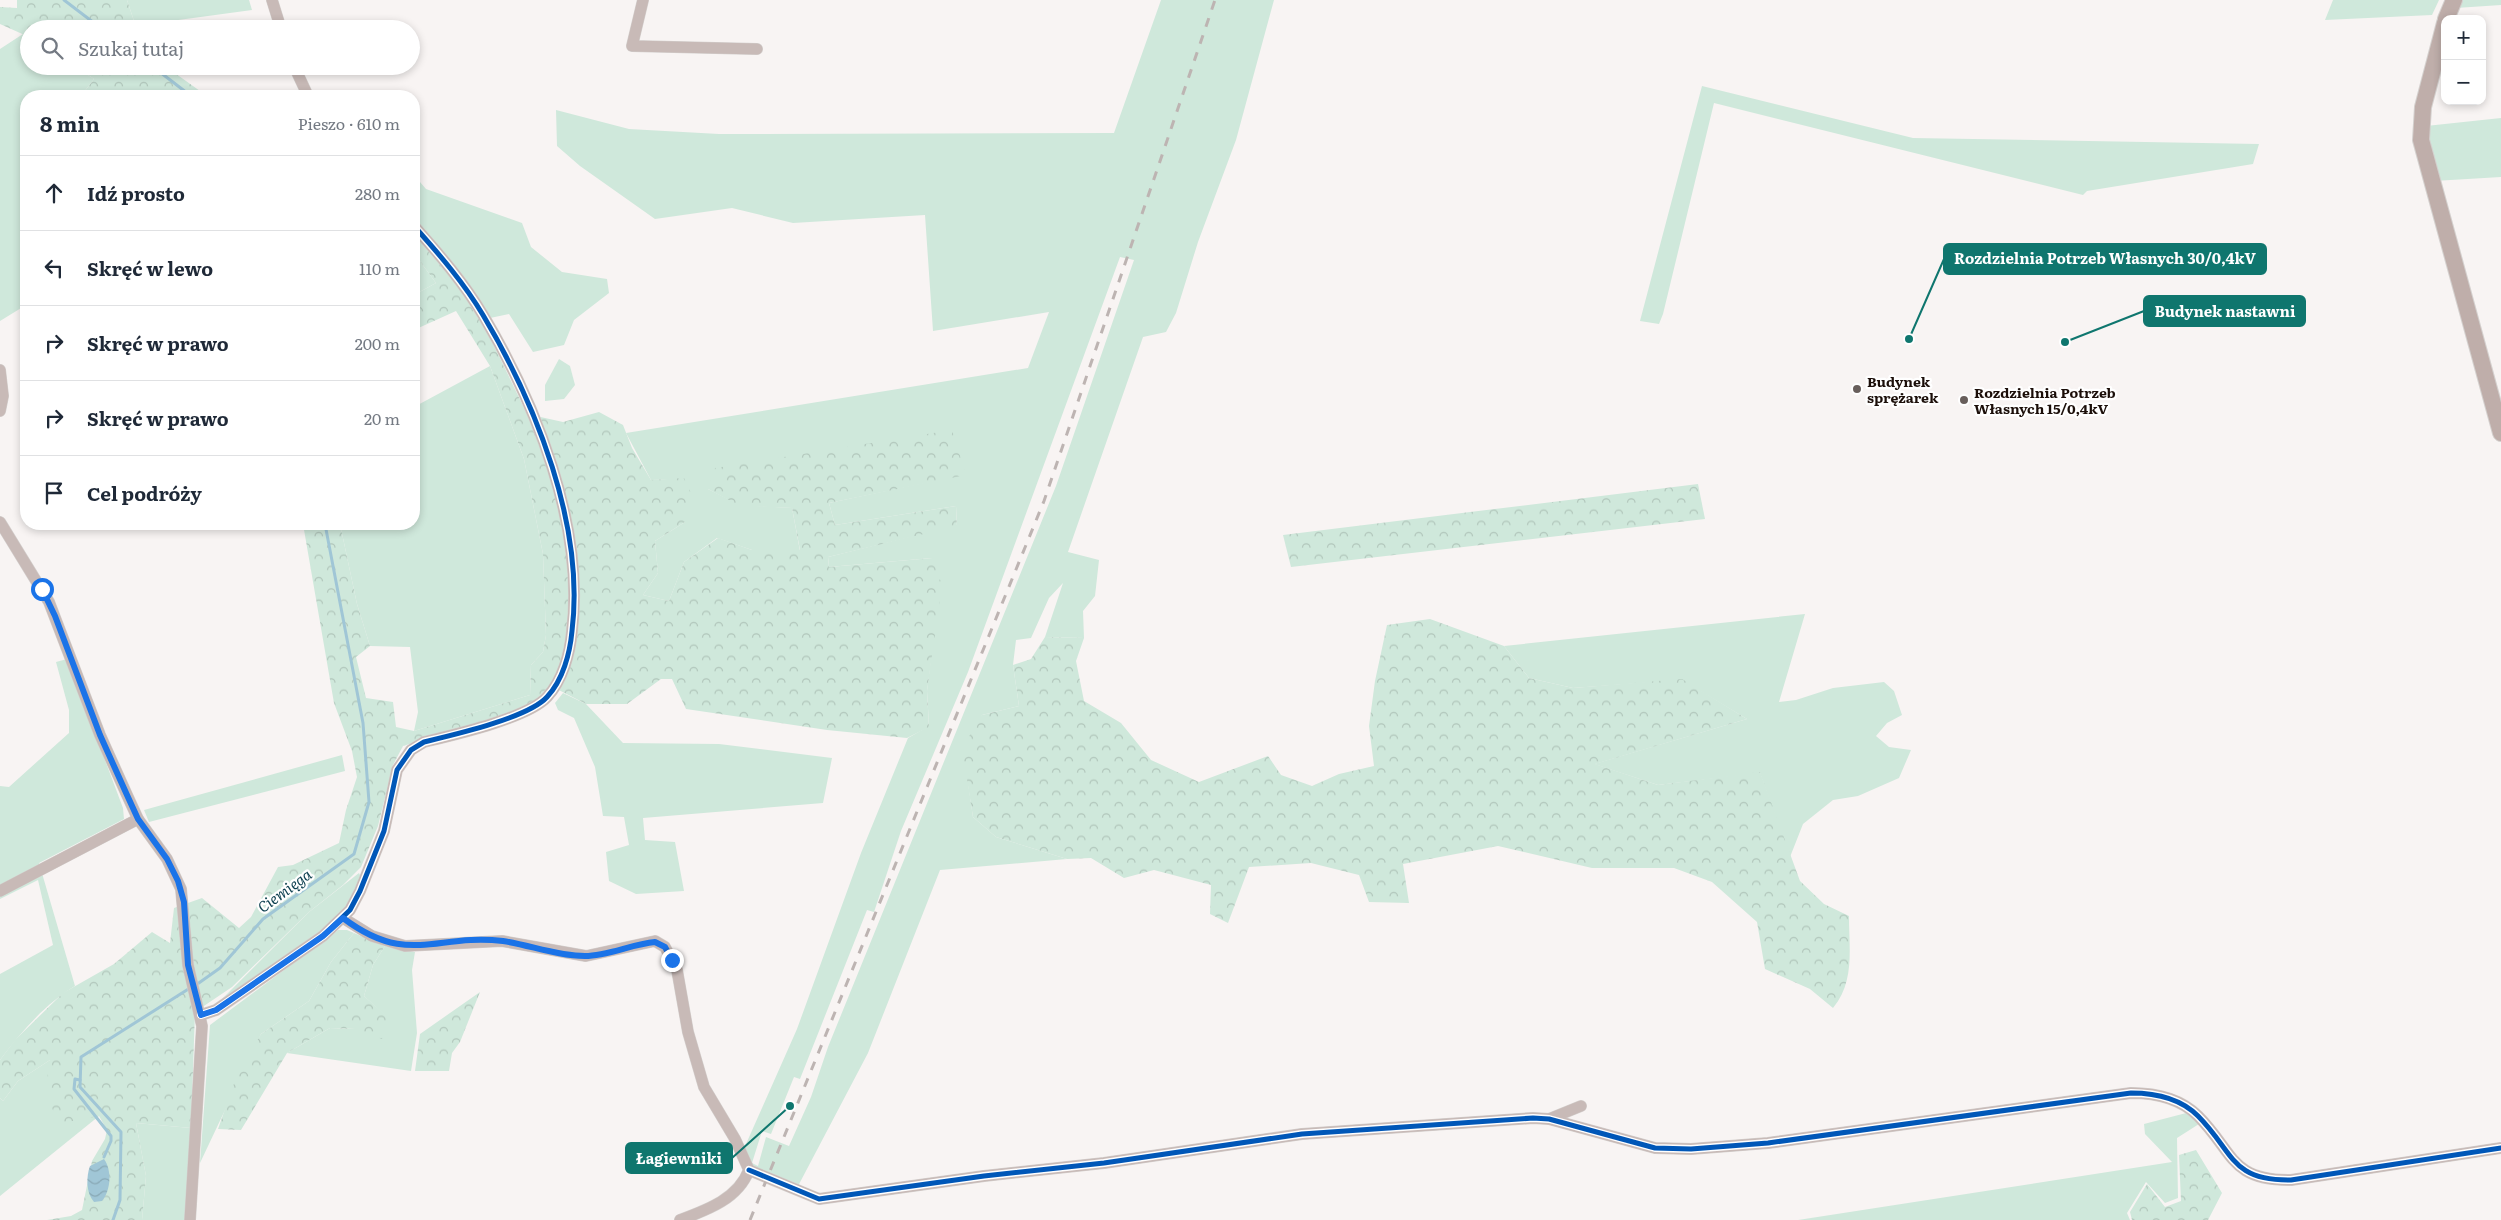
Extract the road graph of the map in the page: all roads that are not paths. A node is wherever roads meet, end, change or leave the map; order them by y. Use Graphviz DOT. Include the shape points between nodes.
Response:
graph roads {
  1 [pos="272,0"];
  2 [pos="643,0"];
  3 [pos="2454,0"];
  4 [pos="2448,15"];
  5 [pos="278,20"];
  6 [pos="2441,38"];
  7 [pos="757,49"];
  8 [pos="298,75"];
  9 [pos="305,90"];
  10 [pos="420,233"];
  11 [pos="0,370"];
  12 [pos="0,411"];
  13 [pos="2501,433"];
  14 [pos="0,522"];
  15 [pos="138,819"];
  16 [pos="0,891"];
  17 [pos="343,918"];
  18 [pos="201,1015"];
  19 [pos="1581,1106"];
  20 [pos="1549,1119"];
  21 [pos="2501,1148"];
  22 [pos="749,1170"];
  23 [pos="190,1220"];
  24 [pos="680,1220"];
  1 -- 5 [label="street"];
  2 -- 7 [label="street" via="632,46"];
  3 -- 4 [label="street"];
  6 -- 13 [label="street" via="2423,107 2421,140"];
  8 -- 9 [label="street"];
  10 -- 17 [label="street" via="450,267 483,314 534,420 565,517 573,567 574,620 562,670 542,702 529,710 424,742 406,756 397,770 387,821 375,855 356,900"];
  11 -- 12 [label="street" via="3,396"];
  14 -- 15 [label="street" via="49,602 100,735"];
  15 -- 16 [label="street"];
  15 -- 18 [label="street" via="167,859 178,881 184,902 188,965"];
  17 -- 18 [label="street" via="323,936 216,1010"];
  17 -- 22 [label="street" via="372,936 405,946 497,941 586,956 639,943 660,944 677,970 688,1032 704,1087"];
  18 -- 23 [label="street" via="202,1045"];
  19 -- 20 [label="street"];
  20 -- 21 [label="street" via="1655,1148 1675,1150 1768,1143 2142,1093 2174,1100 2191,1110 2237,1165 2252,1175 2269,1180 2291,1180"];
  20 -- 22 [label="street" via="1505,1118 1302,1134 1104,1164 984,1176 818,1199"];
  22 -- 24 [label="street" via="731,1195"];
}
